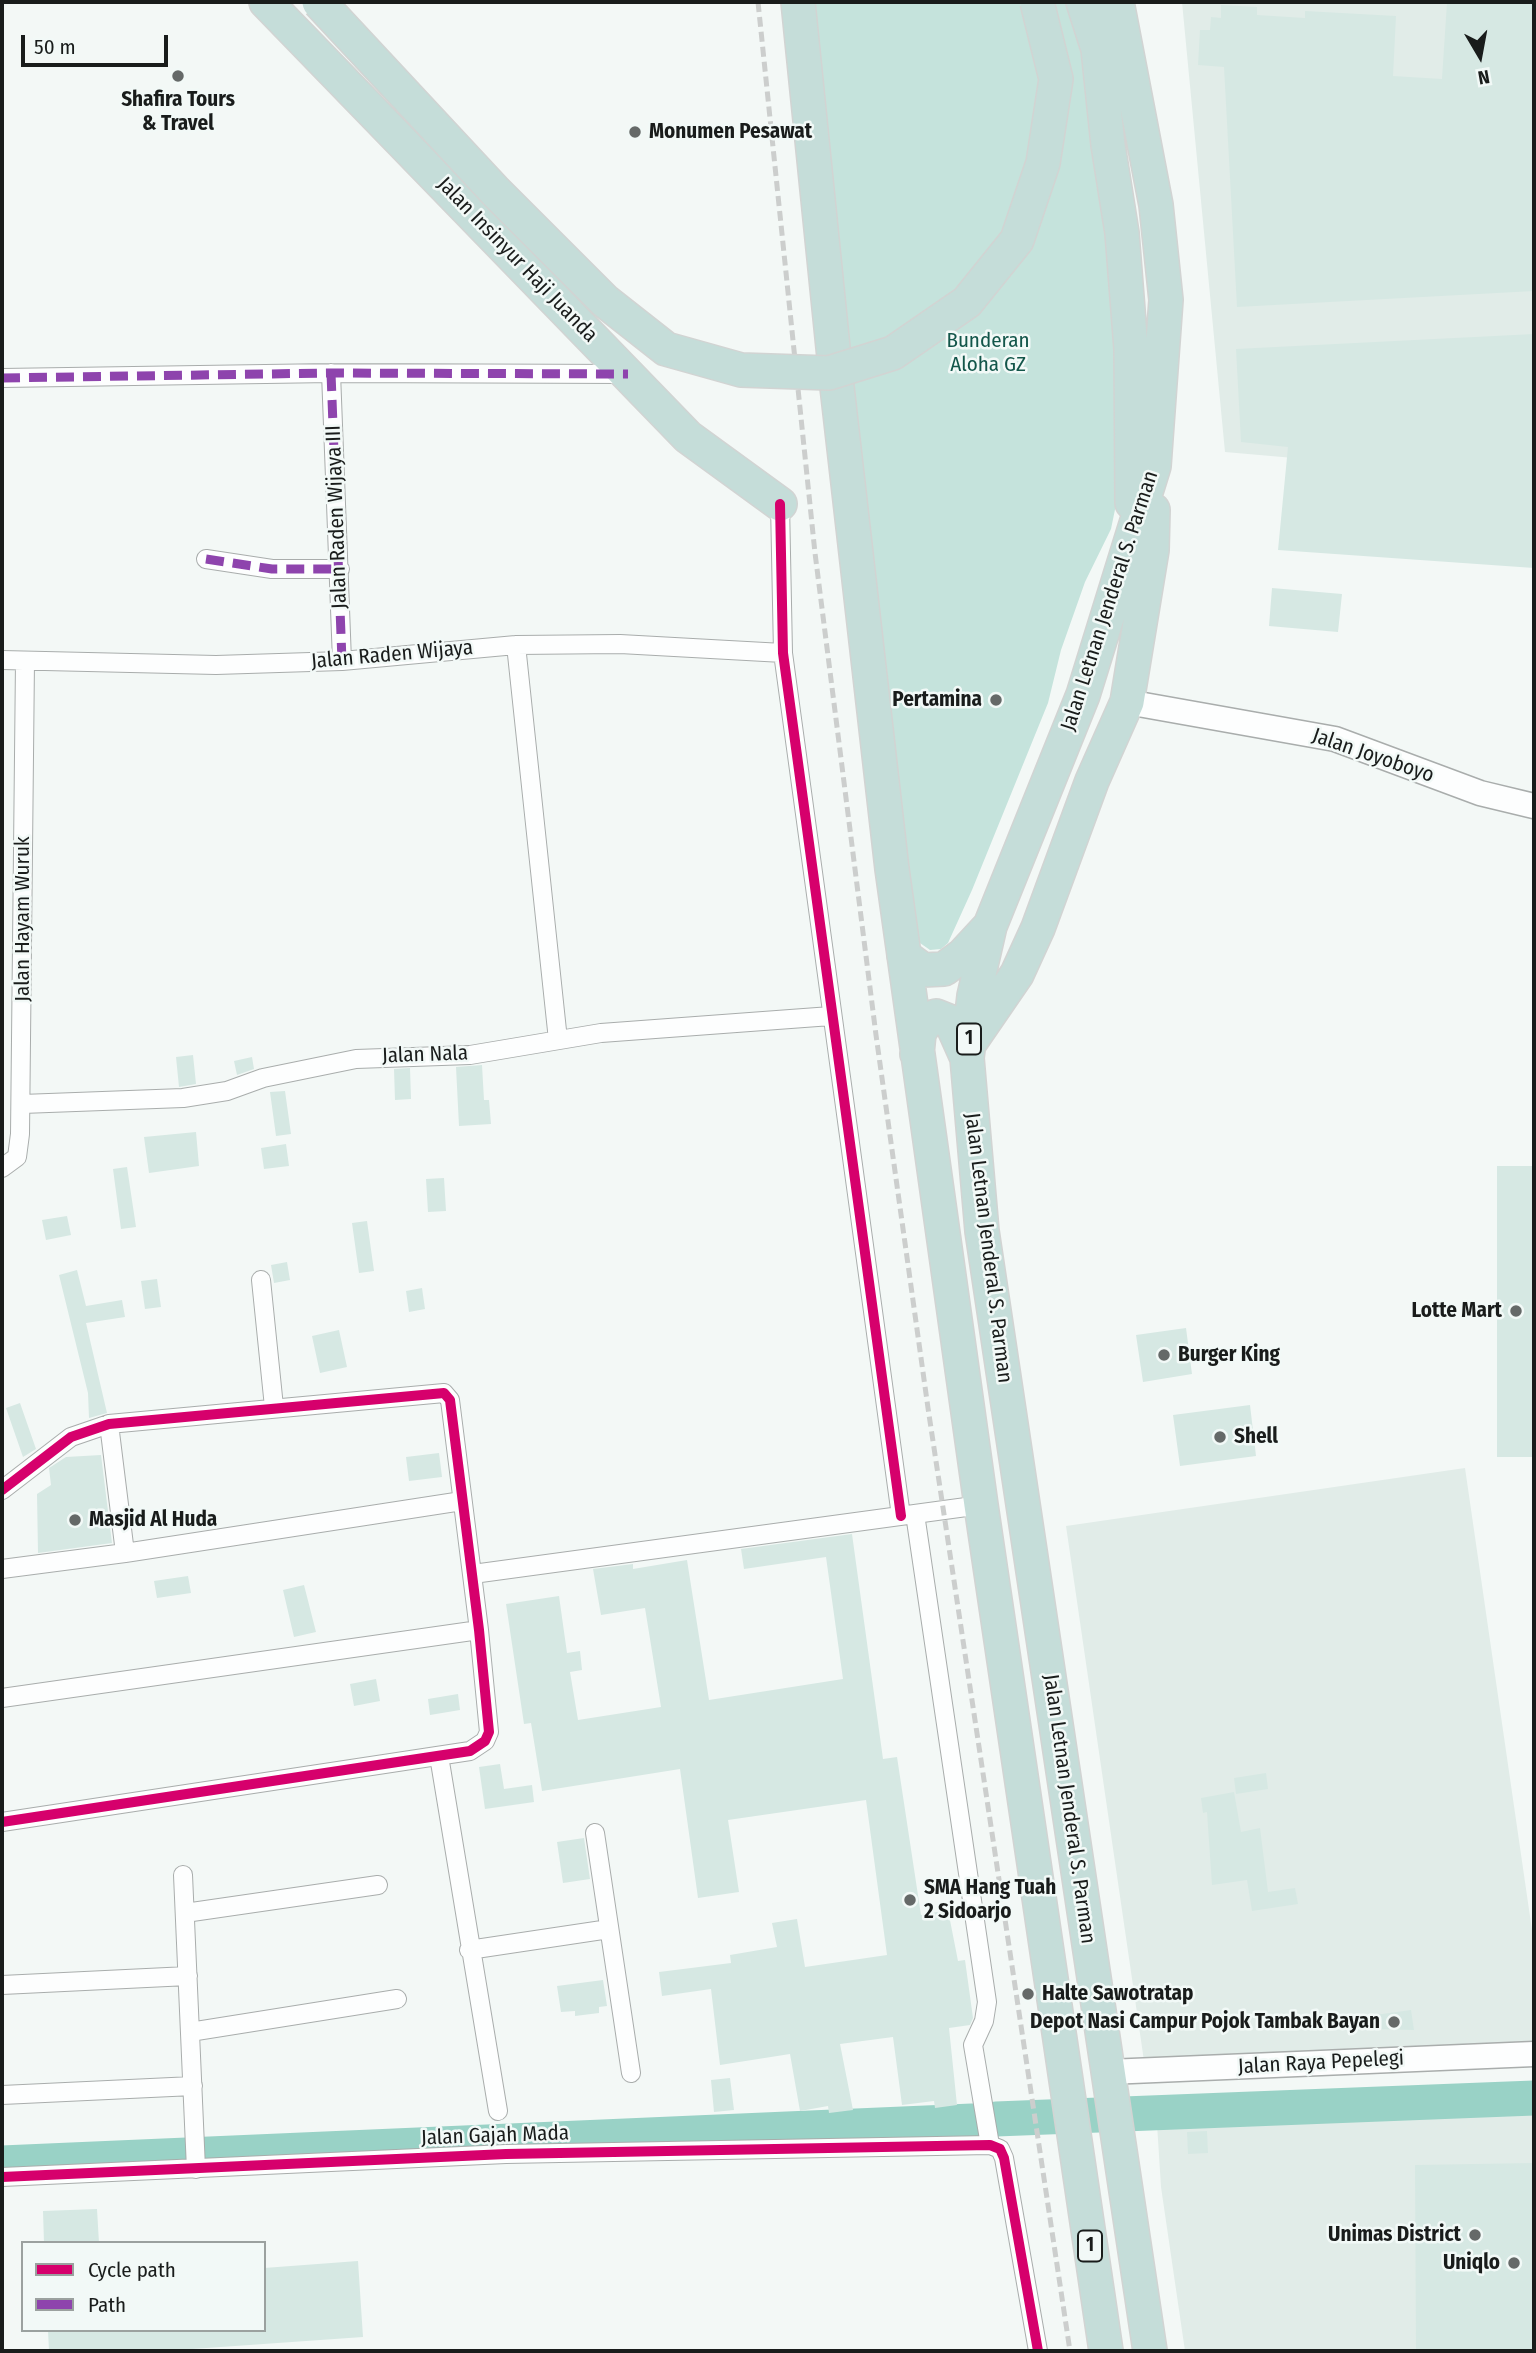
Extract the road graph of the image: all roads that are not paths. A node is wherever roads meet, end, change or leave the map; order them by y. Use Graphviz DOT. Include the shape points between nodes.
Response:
graph roads {
  1 [pos="266,2"];
  2 [pos="319,2"];
  3 [pos="798,2"];
  4 [pos="1037,2"];
  5 [pos="1083,2"];
  6 [pos="1117,2"];
  7 [pos="331,373"];
  8 [pos="628,374"];
  9 [pos="2,378"];
  10 [pos="1154,466"];
  11 [pos="780,504"];
  12 [pos="1132,536"];
  13 [pos="206,559"];
  14 [pos="340,569"];
  15 [pos="516,645"];
  16 [pos="783,653"];
  17 [pos="2,660"];
  18 [pos="25,661"];
  19 [pos="342,661"];
  20 [pos="1127,702"];
  21 [pos="1534,806"];
  22 [pos="990,926"];
  23 [pos="904,956"];
  24 [pos="831,1016"];
  25 [pos="558,1040"];
  26 [pos="968,1052"];
  27 [pos="917,1057"];
  28 [pos="22,1104"];
  29 [pos="2,1168"];
  30 [pos="261,1280"];
  31 [pos="274,1407"];
  32 [pos="109,1424"];
  33 [pos="2,1490"];
  34 [pos="462,1501"];
  35 [pos="981,1505"];
  36 [pos="908,1515"];
  37 [pos="125,1553"];
  38 [pos="2,1569"];
  39 [pos="472,1574"];
  40 [pos="480,1630"];
  41 [pos="2,1698"];
  42 [pos="439,1756"];
  43 [pos="2,1822"];
  44 [pos="595,1833"];
  45 [pos="183,1875"];
  46 [pos="378,1885"];
  47 [pos="185,1913"];
  48 [pos="609,1929"];
  49 [pos="470,1950"];
  50 [pos="188,1976"];
  51 [pos="2,1984"];
  52 [pos="397,1999"];
  53 [pos="190,2032"];
  54 [pos="1534,2054"];
  55 [pos="631,2073"];
  56 [pos="192,2086"];
  57 [pos="1110,2087"];
  58 [pos="2,2095"];
  59 [pos="498,2111"];
  60 [pos="990,2145"];
  61 [pos="196,2164"];
  62 [pos="2,2177"];
  63 [pos="1038,2351"];
  64 [pos="1106,2351"];
  65 [pos="1150,2351"];
  1 -- 8 [label="highway, Jalan Insinyur Haji Juanda"];
  2 -- 4 [label="highway, bridge" via="605,301 666,348 741,370 829,373 893,353 967,302 1017,240 1043,163 1056,79"];
  3 -- 23 [label="highway, Jalan Letnan Jenderal S. Parman / 1" via="837,387"];
  5 -- 12 [label="highway" via="1098,49 1122,233 1131,349"];
  6 -- 10 [label="highway, Jalan Letnan Jenderal S. Parman / 1" via="1156,205 1166,300"];
  7 -- 8 [label="street"];
  7 -- 9 [label="street"];
  7 -- 14 [label="street, Jalan Raden Wijaya III"];
  8 -- 11 [label="highway, Jalan Insinyur Haji Juanda" via="688,437"];
  10 -- 12 [label="highway, Jalan Letnan Jenderal S. Parman / 1"];
  10 -- 20 [label="highway" via="1152,550"];
  11 -- 16 [label="street"];
  12 -- 22 [label="highway, Jalan Letnan Jenderal S. Parman / 1" via="1083,695"];
  13 -- 14 [label="street" via="272,569"];
  14 -- 19 [label="street, Jalan Raden Wijaya III"];
  15 -- 16 [label="street, Jalan Raden Wijaya" via="620,644"];
  15 -- 19 [label="street, Jalan Raden Wijaya"];
  15 -- 25 [label="street"];
  16 -- 24 [label="street"];
  17 -- 18 [label="street, Jalan Raden Wijaya"];
  18 -- 19 [label="street, Jalan Raden Wijaya" via="216,665"];
  18 -- 28 [label="street, Jalan Hayam Wuruk"];
  20 -- 21 [label="street, Jalan Joyoboyo" via="1335,739 1480,793"];
  20 -- 26 [label="highway" via="1017,974"];
  22 -- 23 [label="highway" via="944,969 923,970"];
  22 -- 26 [label="highway, Jalan Letnan Jenderal S. Parman / 1" via="975,986"];
  23 -- 27 [label="highway, Jalan Letnan Jenderal S. Parman / 1"];
  24 -- 25 [label="street, Jalan Nala"];
  24 -- 36 [label="street"];
  25 -- 28 [label="street, Jalan Nala" via="470,1055 356,1059 183,1098"];
  26 -- 27 [label="highway" via="951,1022 936,1016 927,1020 919,1033"];
  26 -- 57 [label="highway, Jalan Letnan Jenderal S. Parman / 1" via="982,1231"];
  27 -- 35 [label="highway, Jalan Letnan Jenderal S. Parman / 1"];
  28 -- 29 [label="street, Jalan Hayam Wuruk" via="17,1157"];
  30 -- 31 [label="street"];
  31 -- 32 [label="street"];
  31 -- 34 [label="street" via="444,1394 450,1400"];
  32 -- 33 [label="street" via="71,1437"];
  32 -- 37 [label="street"];
  34 -- 37 [label="street"];
  34 -- 39 [label="street"];
  35 -- 36 [label="street"];
  35 -- 64 [label="highway, Jalan Letnan Jenderal S. Parman / 1"];
  36 -- 39 [label="street"];
  36 -- 60 [label="street" via="987,2002 973,2045"];
  37 -- 38 [label="street"];
  39 -- 40 [label="street"];
  40 -- 41 [label="street"];
  40 -- 42 [label="street" via="489,1732 478,1747"];
  42 -- 43 [label="street"];
  42 -- 49 [label="street"];
  44 -- 48 [label="street"];
  45 -- 47 [label="street"];
  46 -- 47 [label="street"];
  47 -- 50 [label="street"];
  48 -- 49 [label="street"];
  48 -- 55 [label="street"];
  49 -- 59 [label="street"];
  50 -- 51 [label="street"];
  50 -- 53 [label="street"];
  52 -- 53 [label="street"];
  53 -- 56 [label="street"];
  54 -- 57 [label="street, Jalan Raya Pepelegi"];
  56 -- 58 [label="street"];
  56 -- 61 [label="street"];
  57 -- 65 [label="highway, Jalan Letnan Jenderal S. Parman / 1"];
  60 -- 61 [label="street, Jalan Gajah Mada"];
  60 -- 63 [label="street" via="1000,2149 1004,2158"];
  61 -- 62 [label="street, Jalan Gajah Mada"];
}
